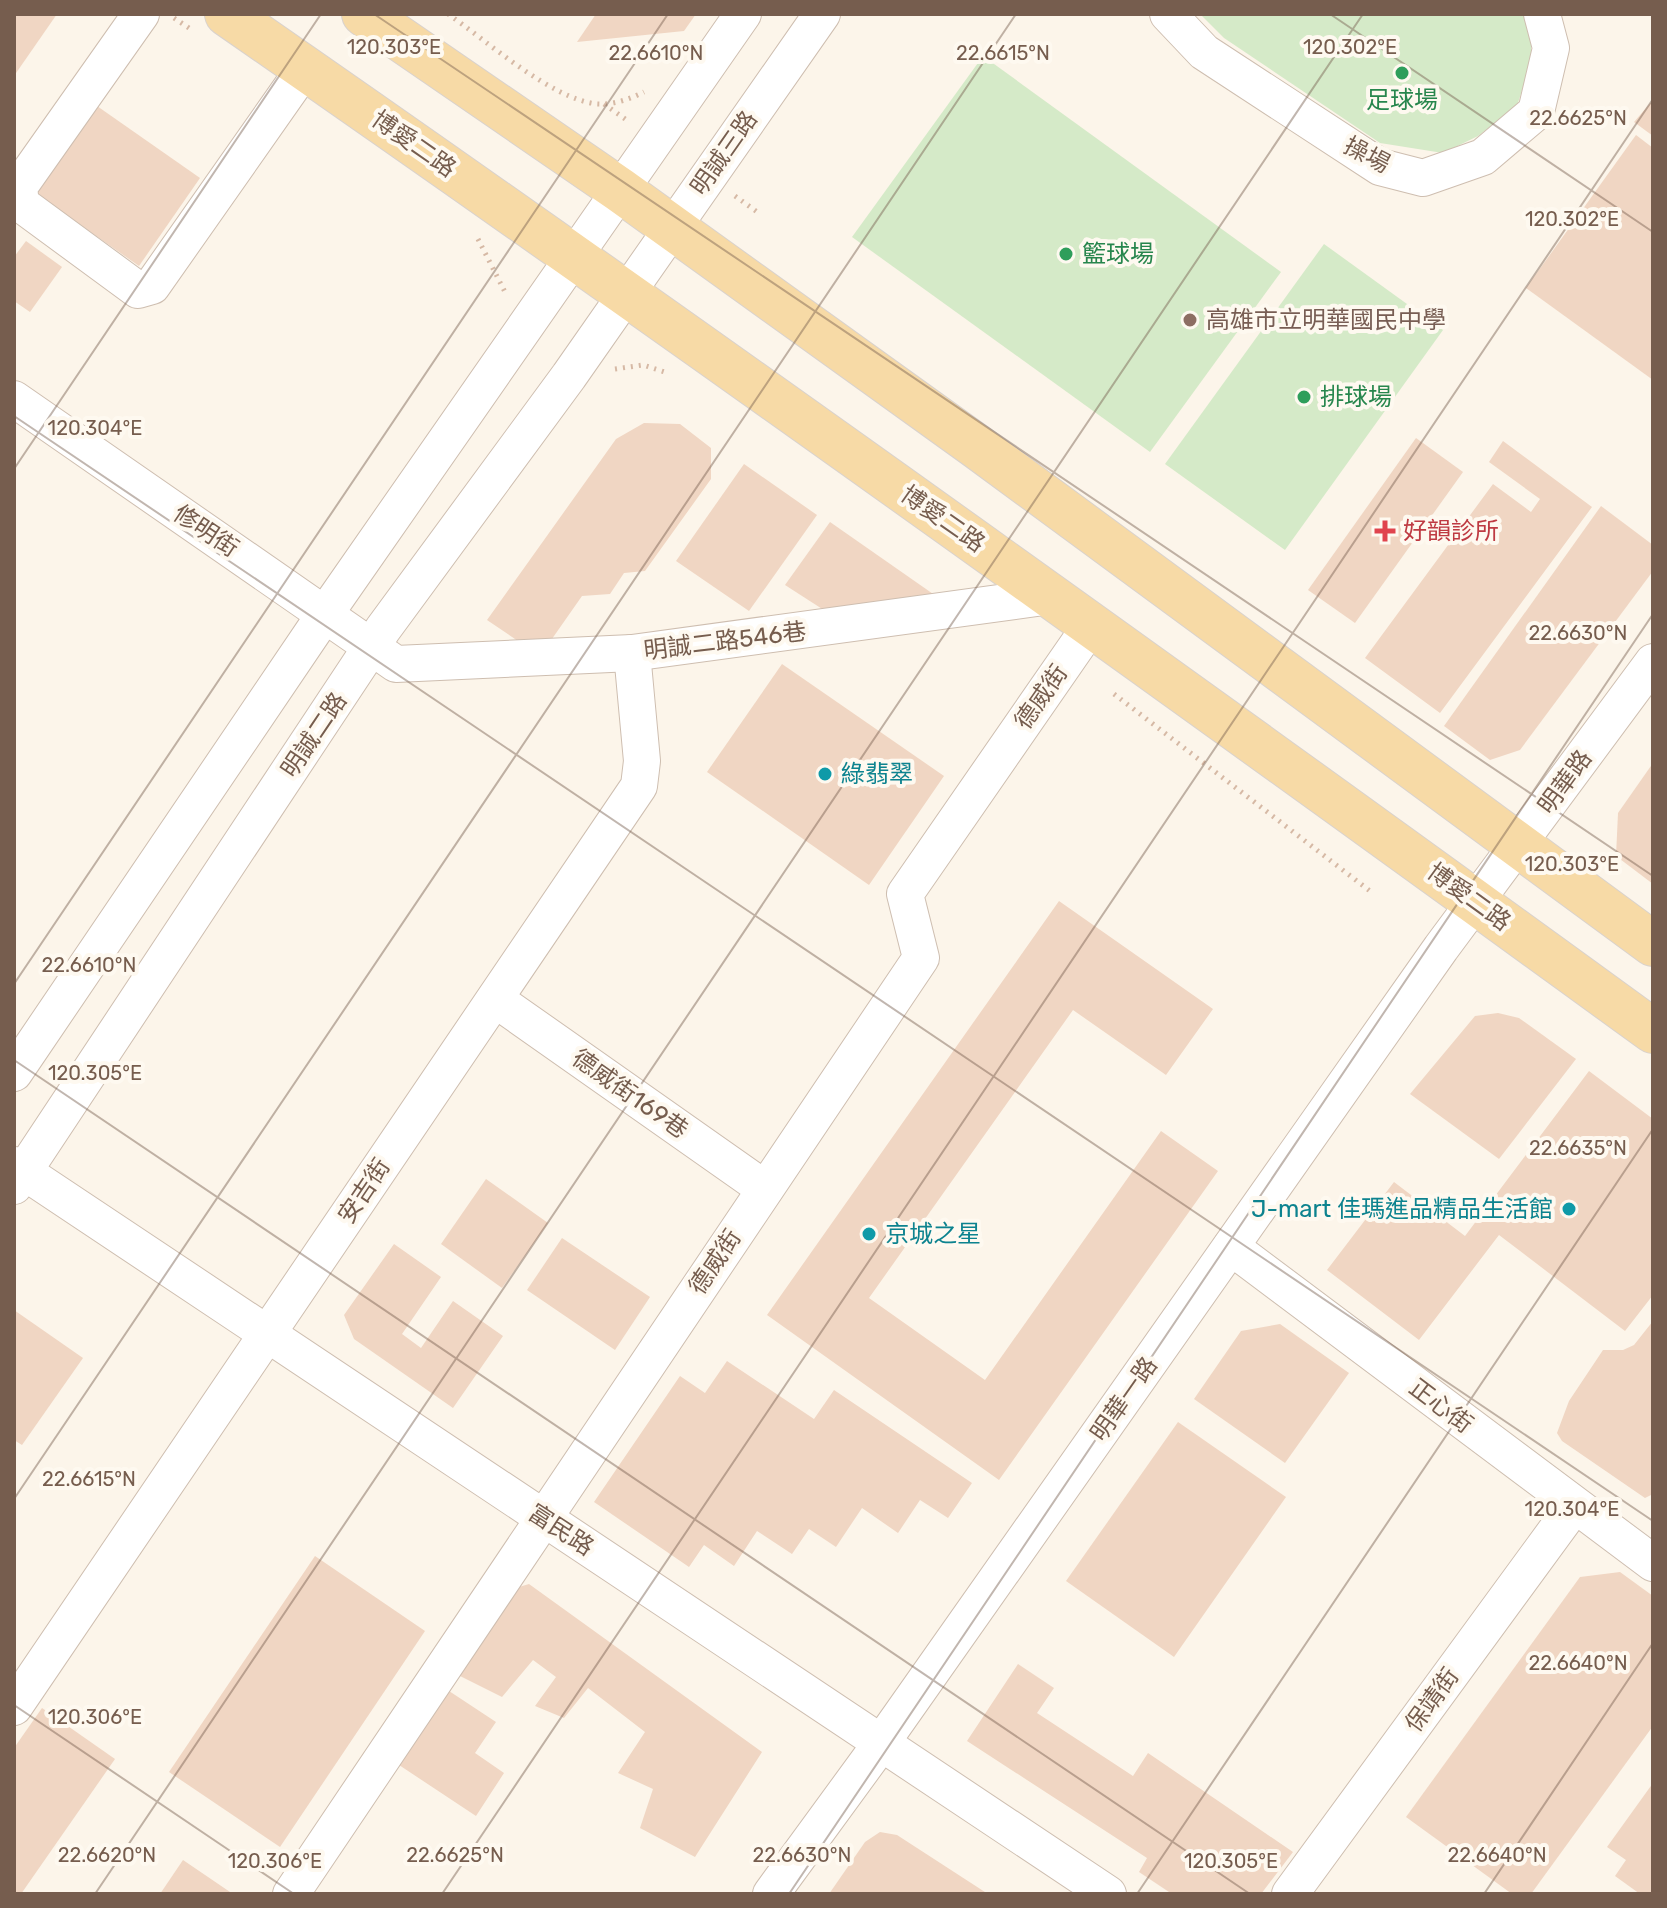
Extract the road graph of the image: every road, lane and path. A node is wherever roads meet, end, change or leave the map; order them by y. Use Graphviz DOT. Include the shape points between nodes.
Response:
graph roads {
  1 [pos="141,14"];
  2 [pos="227,14"];
  3 [pos="364,14"];
  4 [pos="448,14"];
  5 [pos="743,14"];
  6 [pos="822,14"];
  7 [pos="1168,14"];
  8 [pos="1542,14"];
  9 [pos="305,68"];
  10 [pos="651,88"];
  11 [pos="620,190"];
  12 [pos="672,227"];
  13 [pos="574,254"];
  14 [pos="627,293"];
  15 [pos="14,399"];
  16 [pos="1051,596"];
  17 [pos="325,614"];
  18 [pos="1092,624"];
  19 [pos="632,653"];
  20 [pos="384,656"];
  21 [pos="1653,662"];
  22 [pos="1520,844"];
  23 [pos="1477,903"];
  24 [pos="1653,944"];
  25 [pos="495,999"];
  26 [pos="1653,1031"];
  27 [pos="14,1073"];
  28 [pos="17,1175"];
  29 [pos="765,1189"];
  30 [pos="1231,1247"];
  31 [pos="267,1334"];
  32 [pos="1574,1506"];
  33 [pos="542,1518"];
  34 [pos="1653,1563"];
  35 [pos="14,1707"];
  36 [pos="882,1742"];
  37 [pos="291,1894"];
  38 [pos="771,1894"];
  39 [pos="1108,1894"];
  40 [pos="1290,1894"];
  1 -- 9 [label="street" via="19,187 21,204 138,290 152,286"];
  2 -- 9 [label="main road, 博愛二路"];
  3 -- 11 [label="main road"];
  4 -- 10 [label="path" via="570,97 599,104 628,100"];
  5 -- 11 [label="street"];
  6 -- 12 [label="street, 明誠三路"];
  7 -- 8 [label="street, 操場" via="1204,52 1380,167 1423,178 1483,157 1536,112 1551,48"];
  9 -- 13 [label="main road, 博愛二路"];
  11 -- 12 [label="main road"];
  11 -- 13 [label="street"];
  12 -- 14 [label="street, 明誠三路"];
  12 -- 22 [label="main road"];
  13 -- 14 [label="main road, 博愛二路"];
  13 -- 17 [label="street"];
  14 -- 16 [label="main road, 博愛二路"];
  14 -- 20 [label="street, 明誠二路"];
  15 -- 17 [label="street, 修明街"];
  16 -- 18 [label="main road, 博愛二路"];
  16 -- 19 [label="street, 明誠二路546巷"];
  17 -- 20 [label="street, 修明街"];
  17 -- 27 [label="street"];
  18 -- 23 [label="main road, 博愛二路"];
  18 -- 29 [label="street, 德威街" via="905,894 921,958"];
  19 -- 20 [label="street, 明誠二路546巷"];
  19 -- 25 [label="street, 安吉街" via="642,761 639,786"];
  20 -- 28 [label="street, 明誠二路"];
  21 -- 22 [label="street, 明華路"];
  22 -- 23 [label="street, 明華路"];
  22 -- 24 [label="main road"];
  23 -- 26 [label="main road, 博愛二路"];
  23 -- 30 [label="street, 明華一路"];
  25 -- 29 [label="street, 德威街169巷"];
  25 -- 31 [label="street, 安吉街"];
  28 -- 31 [label="street, 富民路"];
  29 -- 33 [label="street, 德威街"];
  30 -- 32 [label="street, 正心街"];
  30 -- 36 [label="street, 明華一路"];
  31 -- 33 [label="street, 富民路"];
  31 -- 35 [label="street, 安吉街"];
  32 -- 34 [label="street, 正心街"];
  32 -- 40 [label="street, 保靖街"];
  33 -- 36 [label="street, 富民路"];
  33 -- 37 [label="street, 德威街"];
  36 -- 38 [label="street, 明華一路"];
  36 -- 39 [label="street, 富民路"];
}
